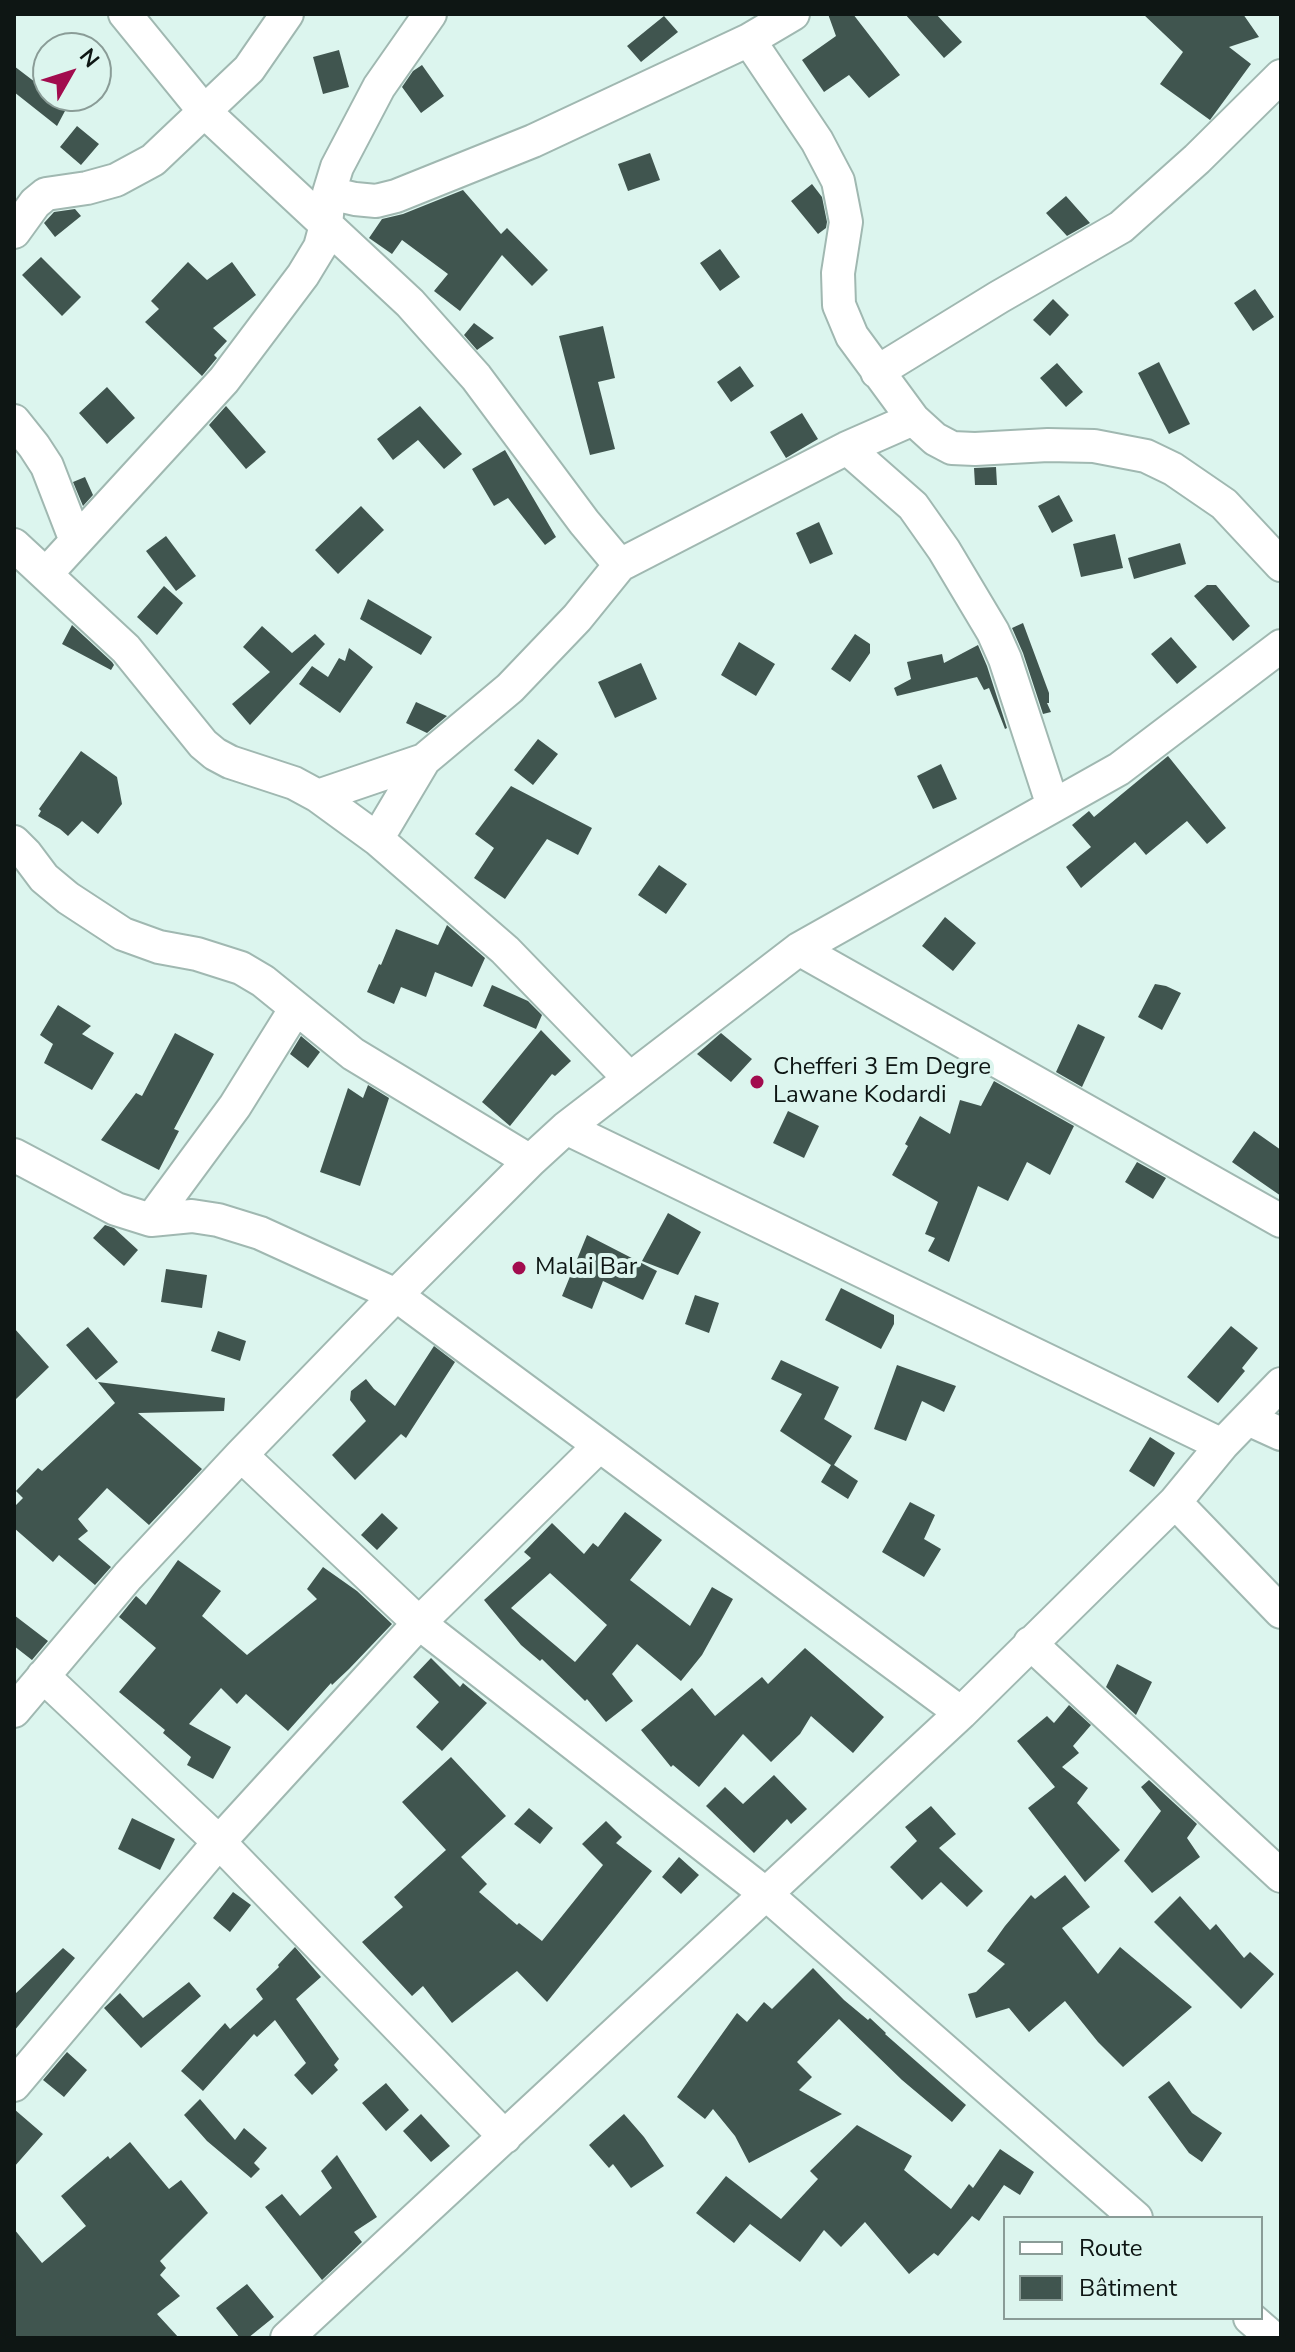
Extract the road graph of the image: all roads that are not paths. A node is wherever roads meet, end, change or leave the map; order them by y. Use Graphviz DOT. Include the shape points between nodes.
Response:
graph roads {
  1 [pos="125,14"];
  2 [pos="287,14"];
  3 [pos="430,14"];
  4 [pos="793,14"];
  5 [pos="749,40"];
  6 [pos="1281,76"];
  7 [pos="204,111"];
  8 [pos="329,193"];
  9 [pos="326,225"];
  10 [pos="14,232"];
  11 [pos="877,372"];
  12 [pos="913,419"];
  13 [pos="14,421"];
  14 [pos="847,448"];
  15 [pos="76,541"];
  16 [pos="14,545"];
  17 [pos="620,565"];
  18 [pos="1281,565"];
  19 [pos="46,574"];
  20 [pos="1281,646"];
  21 [pos="424,760"];
  22 [pos="318,796"];
  23 [pos="1053,806"];
  24 [pos="377,839"];
  25 [pos="14,842"];
  26 [pos="799,949"];
  27 [pos="296,1008"];
  28 [pos="630,1079"];
  29 [pos="566,1128"];
  30 [pos="14,1155"];
  31 [pos="530,1161"];
  32 [pos="151,1220"];
  33 [pos="1281,1221"];
  34 [pos="396,1295"];
  35 [pos="1281,1384"];
  36 [pos="1248,1419"];
  37 [pos="1281,1434"];
  38 [pos="1222,1445"];
  39 [pos="599,1446"];
  40 [pos="241,1455"];
  41 [pos="1175,1502"];
  42 [pos="1281,1612"];
  43 [pos="419,1623"];
  44 [pos="1030,1643"];
  45 [pos="43,1676"];
  46 [pos="14,1711"];
  47 [pos="961,1713"];
  48 [pos="219,1842"];
  49 [pos="1281,1876"];
  50 [pos="766,1894"];
  51 [pos="14,2085"];
  52 [pos="505,2137"];
  53 [pos="1134,2216"];
  54 [pos="1252,2320"];
  55 [pos="287,2338"];
  56 [pos="1273,2338"];
  1 -- 7 [label="street"];
  2 -- 7 [label="street" via="249,69"];
  3 -- 8 [label="street" via="379,87"];
  4 -- 5 [label="street"];
  5 -- 8 [label="street" via="533,141 396,196 376,201"];
  5 -- 11 [label="street" via="838,181 846,222 839,305"];
  6 -- 11 [label="street" via="1121,227"];
  7 -- 9 [label="street"];
  7 -- 10 [label="street" via="153,160 116,180 46,194"];
  8 -- 9 [label="street"];
  9 -- 15 [label="street" via="303,275 224,380"];
  9 -- 17 [label="street" via="410,303 476,377"];
  11 -- 12 [label="street"];
  12 -- 14 [label="street"];
  12 -- 18 [label="street" via="952,448 1094,446 1146,456 1224,504"];
  13 -- 15 [label="street" via="47,466"];
  14 -- 17 [label="street"];
  14 -- 23 [label="street" via="913,506 993,632"];
  15 -- 19 [label="street"];
  16 -- 19 [label="street"];
  17 -- 21 [label="street" via="510,688"];
  19 -- 22 [label="street" via="126,649 215,754"];
  20 -- 23 [label="street" via="1119,769"];
  21 -- 22 [label="street"];
  21 -- 24 [label="street"];
  22 -- 24 [label="street"];
  23 -- 26 [label="street"];
  24 -- 28 [label="street" via="505,950"];
  25 -- 27 [label="street" via="44,878 123,934 241,968"];
  26 -- 28 [label="street"];
  26 -- 33 [label="street"];
  27 -- 31 [label="street" via="353,1054"];
  27 -- 32 [label="street" via="235,1106"];
  28 -- 29 [label="street"];
  29 -- 31 [label="street"];
  29 -- 38 [label="street"];
  30 -- 32 [label="street" via="116,1209"];
  31 -- 34 [label="street"];
  32 -- 34 [label="street" via="218,1220 260,1233"];
  34 -- 39 [label="street"];
  34 -- 40 [label="street"];
  35 -- 36 [label="street"];
  36 -- 37 [label="street"];
  36 -- 38 [label="street"];
  38 -- 41 [label="street"];
  39 -- 43 [label="street"];
  39 -- 47 [label="street"];
  40 -- 43 [label="street"];
  40 -- 45 [label="street"];
  41 -- 42 [label="street"];
  41 -- 44 [label="street"];
  43 -- 48 [label="street"];
  43 -- 50 [label="street"];
  44 -- 47 [label="street"];
  44 -- 49 [label="street"];
  45 -- 46 [label="street"];
  45 -- 48 [label="street"];
  47 -- 50 [label="street"];
  48 -- 51 [label="street"];
  48 -- 52 [label="street"];
  50 -- 52 [label="street"];
  50 -- 53 [label="street"];
  52 -- 55 [label="street"];
  54 -- 56 [label="street"];
}
